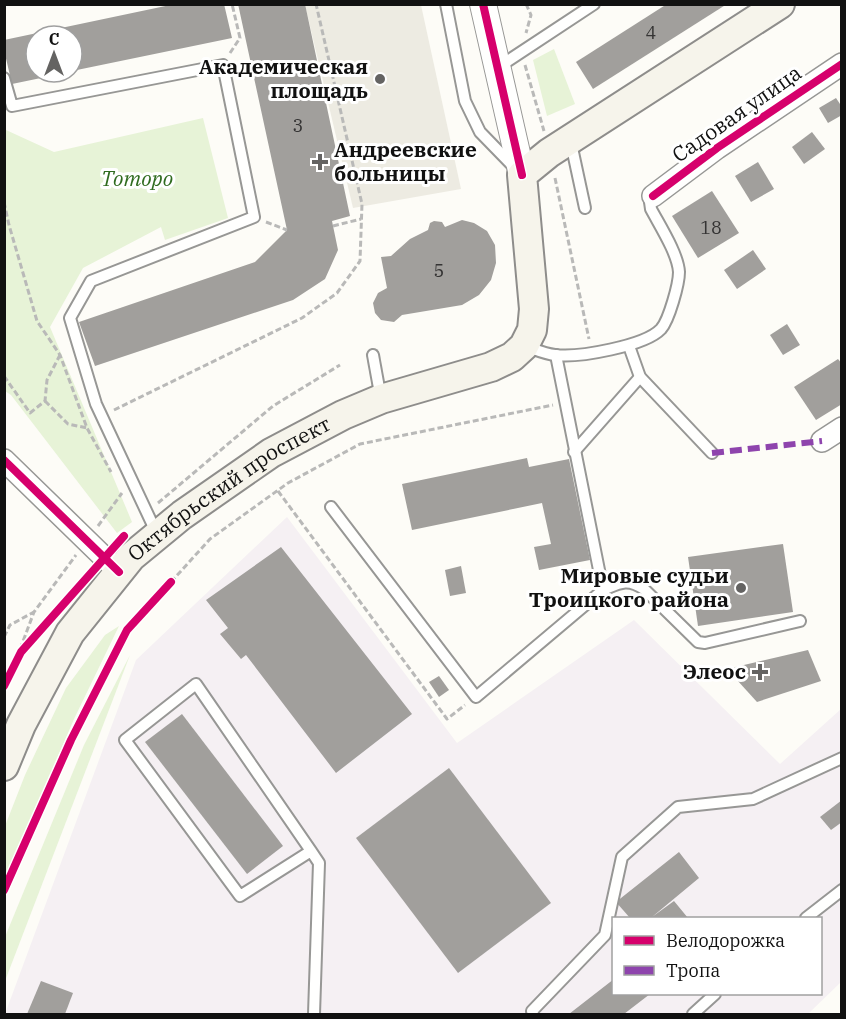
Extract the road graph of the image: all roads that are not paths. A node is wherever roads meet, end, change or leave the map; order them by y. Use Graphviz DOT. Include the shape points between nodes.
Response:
graph roads {
  1 [pos="446,4"];
  2 [pos="483,4"];
  3 [pos="594,4"];
  4 [pos="780,4"];
  5 [pos="842,64"];
  6 [pos="497,68"];
  7 [pos="4,78"];
  8 [pos="570,140"];
  9 [pos="522,175"];
  10 [pos="653,196"];
  11 [pos="585,208"];
  12 [pos="524,346"];
  13 [pos="629,346"];
  14 [pos="373,355"];
  15 [pos="556,355"];
  16 [pos="640,377"];
  17 [pos="381,399"];
  18 [pos="842,428"];
  19 [pos="822,441"];
  20 [pos="574,452"];
  21 [pos="712,453"];
  22 [pos="4,460"];
  23 [pos="331,507"];
  24 [pos="157,535"];
  25 [pos="119,572"];
  26 [pos="603,590"];
  27 [pos="800,621"];
  28 [pos="842,758"];
  29 [pos="4,766"];
  30 [pos="311,850"];
  31 [pos="842,890"];
  32 [pos="807,917"];
  33 [pos="713,995"];
  34 [pos="314,1014"];
  35 [pos="532,1014"];
  36 [pos="693,1014"];
  1 -- 9 [label="lane" via="465,101 480,132"];
  2 -- 6 [label="street"];
  3 -- 6 [label="lane"];
  4 -- 8 [label="main road"];
  5 -- 10 [label="street, Садовая улица" via="717,147"];
  6 -- 9 [label="street"];
  7 -- 24 [label="lane" via="12,106 223,65 254,217 91,281 70,318 96,404"];
  8 -- 9 [label="main road"];
  8 -- 11 [label="lane"];
  9 -- 12 [label="main road" via="534,309 532,330"];
  10 -- 13 [label="lane" via="651,209 676,260 678,284 661,330"];
  12 -- 15 [label="lane"];
  12 -- 17 [label="main road, Октябрьский проспект" via="512,357 491,366"];
  13 -- 15 [label="lane"];
  13 -- 16 [label="lane"];
  14 -- 17 [label="lane"];
  15 -- 20 [label="lane"];
  16 -- 20 [label="lane"];
  16 -- 21 [label="lane"];
  17 -- 24 [label="main road, Октябрьский проспект" via="271,453"];
  18 -- 19 [label="street"];
  20 -- 26 [label="lane"];
  22 -- 25 [label="street"];
  23 -- 26 [label="lane" via="476,697"];
  24 -- 25 [label="main road, Октябрьский проспект"];
  25 -- 29 [label="main road, Октябрьский проспект" via="70,633"];
  26 -- 27 [label="lane" via="633,582 698,642"];
  28 -- 35 [label="lane" via="753,799 678,807 622,857 605,935"];
  30 -- 30 [label="lane" via="240,896 125,740 196,684"];
  30 -- 34 [label="lane" via="319,863"];
  31 -- 32 [label="lane"];
  33 -- 36 [label="lane"];
}
